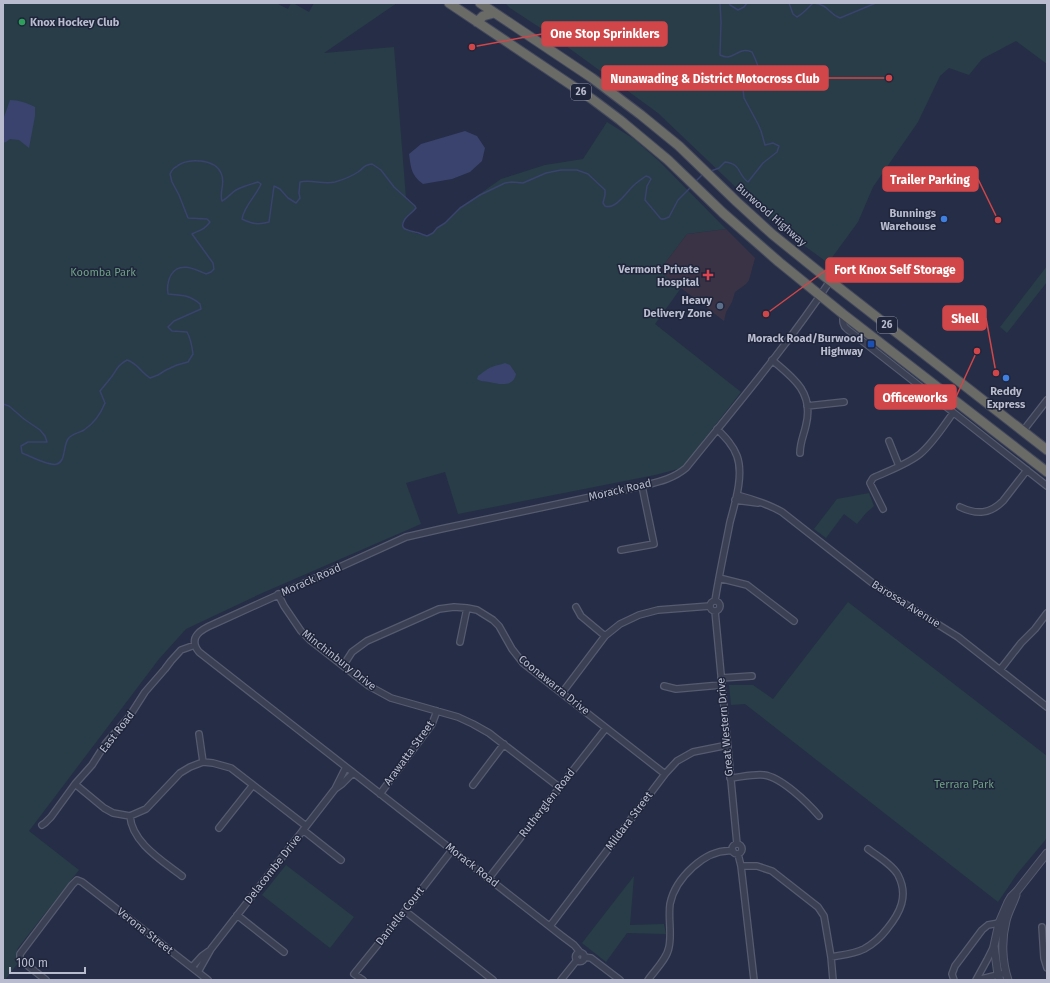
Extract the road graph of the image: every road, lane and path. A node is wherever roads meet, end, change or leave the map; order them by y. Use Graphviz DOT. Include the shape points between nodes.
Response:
graph roads {
  1 [pos="449,3"];
  2 [pos="480,3"];
  3 [pos="494,13"];
  4 [pos="477,22"];
  5 [pos="830,280"];
  6 [pos="820,296"];
  7 [pos="843,314"];
  8 [pos="772,360"];
  9 [pos="1047,400"];
  10 [pos="844,402"];
  11 [pos="807,406"];
  12 [pos="953,413"];
  13 [pos="717,430"];
  14 [pos="1023,430"];
  15 [pos="889,441"];
  16 [pos="1046,448"];
  17 [pos="800,452"];
  18 [pos="899,466"];
  19 [pos="1027,470"];
  20 [pos="1047,472"];
  21 [pos="642,486"];
  22 [pos="1047,486"];
  23 [pos="736,498"];
  24 [pos="960,507"];
  25 [pos="883,509"];
  26 [pos="621,550"];
  27 [pos="719,578"];
  28 [pos="278,594"];
  29 [pos="715,601"];
  30 [pos="710,606"];
  31 [pos="576,607"];
  32 [pos="467,608"];
  33 [pos="715,611"];
  34 [pos="1047,613"];
  35 [pos="794,621"];
  36 [pos="605,636"];
  37 [pos="460,642"];
  38 [pos="195,645"];
  39 [pos="342,666"];
  40 [pos="1000,670"];
  41 [pos="752,676"];
  42 [pos="721,678"];
  43 [pos="721,685"];
  44 [pos="664,686"];
  45 [pos="562,693"];
  46 [pos="1047,706"];
  47 [pos="437,711"];
  48 [pos="606,728"];
  49 [pos="199,734"];
  50 [pos="504,744"];
  51 [pos="728,745"];
  52 [pos="203,762"];
  53 [pos="346,767"];
  54 [pos="353,773"];
  55 [pos="665,774"];
  56 [pos="730,778"];
  57 [pos="75,784"];
  58 [pos="253,785"];
  59 [pos="473,785"];
  60 [pos="559,788"];
  61 [pos="335,789"];
  62 [pos="380,794"];
  63 [pos="130,816"];
  64 [pos="819,816"];
  65 [pos="42,825"];
  66 [pos="219,828"];
  67 [pos="305,828"];
  68 [pos="868,849"];
  69 [pos="452,850"];
  70 [pos="735,852"];
  71 [pos="1047,853"];
  72 [pos="341,860"];
  73 [pos="741,866"];
  74 [pos="182,876"];
  75 [pos="488,878"];
  76 [pos="1017,891"];
  77 [pos="405,911"];
  78 [pos="237,915"];
  79 [pos="999,923"];
  80 [pos="550,926"];
  81 [pos="1042,927"];
  82 [pos="994,946"];
  83 [pos="211,949"];
  84 [pos="284,952"];
  85 [pos="580,952"];
  86 [pos="584,957"];
  87 [pos="831,957"];
  88 [pos="577,960"];
  89 [pos="192,967"];
  90 [pos="1047,968"];
  91 [pos="198,972"];
  92 [pos="1007,976"];
  93 [pos="999,978"];
  94 [pos="46,980"];
  95 [pos="208,980"];
  96 [pos="363,980"];
  97 [pos="492,980"];
  98 [pos="561,980"];
  99 [pos="620,980"];
  100 [pos="648,980"];
  101 [pos="754,980"];
  102 [pos="833,980"];
  103 [pos="954,980"];
  104 [pos="976,980"];
  1 -- 4 [label="highway, 26"];
  2 -- 3 [label="highway, Burwood Highway / 26"];
  3 -- 4 [label="highway" via="484,16"];
  3 -- 5 [label="highway, Burwood Highway / 26" via="627,103 667,136 772,234"];
  4 -- 6 [label="highway, 26" via="607,110 652,146 762,248"];
  5 -- 6 [label="street, Morack Road"];
  5 -- 14 [label="highway, Burwood Highway / 26"];
  6 -- 7 [label="highway, 26"];
  6 -- 8 [label="street, Morack Road"];
  7 -- 12 [label="street" via="844,327"];
  7 -- 20 [label="highway, 26"];
  8 -- 11 [label="street" via="798,383"];
  8 -- 13 [label="street, Morack Road"];
  9 -- 14 [label="street"];
  10 -- 11 [label="street"];
  11 -- 17 [label="street" via="808,419"];
  12 -- 18 [label="street" via="926,448"];
  12 -- 19 [label="street"];
  13 -- 21 [label="street, Morack Road" via="679,474"];
  13 -- 23 [label="street" via="728,439 737,455 740,466"];
  14 -- 16 [label="highway, Burwood Highway / 26"];
  15 -- 18 [label="street"];
  18 -- 25 [label="street" via="871,480 870,483"];
  19 -- 22 [label="street"];
  19 -- 24 [label="street" via="998,506 986,512 972,512"];
  21 -- 26 [label="street" via="654,544"];
  21 -- 28 [label="street, Morack Road" via="406,537"];
  23 -- 27 [label="street"];
  23 -- 40 [label="street, Barossa Avenue" via="750,498 776,508 875,585 953,634"];
  27 -- 29 [label="street"];
  27 -- 35 [label="street" via="747,585"];
  28 -- 38 [label="street, Morack Road" via="200,631 196,635"];
  28 -- 39 [label="street, Minchinbury Drive" via="301,631"];
  29 -- 30 [label="street" via="711,602"];
  29 -- 33 [label="street" via="720,606"];
  30 -- 33 [label="street" via="711,610"];
  30 -- 36 [label="street" via="658,610 639,615 620,624"];
  31 -- 36 [label="street" via="581,616"];
  32 -- 37 [label="street"];
  32 -- 39 [label="street, Coonawarra Drive" via="439,609 367,641 352,652"];
  32 -- 45 [label="street, Coonawarra Drive" via="477,610 493,620 523,662"];
  33 -- 42 [label="street, Great Western Drive"];
  34 -- 40 [label="street"];
  36 -- 45 [label="street"];
  38 -- 53 [label="street, Morack Road" via="205,657"];
  38 -- 57 [label="street, East Road" via="184,648 170,661"];
  39 -- 47 [label="street, Minchinbury Drive" via="391,698"];
  40 -- 46 [label="street, Barossa Avenue"];
  41 -- 42 [label="street"];
  42 -- 43 [label="street, Great Western Drive"];
  43 -- 44 [label="street" via="676,689"];
  43 -- 51 [label="street, Great Western Drive"];
  45 -- 48 [label="street, Coonawarra Drive"];
  47 -- 50 [label="street, Minchinbury Drive" via="473,724"];
  47 -- 62 [label="street, Arawatta Street" via="432,724"];
  48 -- 55 [label="street, Coonawarra Drive"];
  48 -- 60 [label="street, Rutherglen Road"];
  49 -- 52 [label="street"];
  50 -- 59 [label="street"];
  50 -- 60 [label="street, Minchinbury Drive"];
  51 -- 55 [label="street, Mildara Street" via="694,752 677,761"];
  51 -- 56 [label="street, Great Western Drive"];
  52 -- 58 [label="street" via="231,768"];
  52 -- 63 [label="street" via="180,773 146,809"];
  53 -- 54 [label="street, Morack Road"];
  53 -- 61 [label="street, Delacombe Drive"];
  54 -- 61 [label="street, Delacombe Drive"];
  54 -- 62 [label="street, Morack Road"];
  55 -- 80 [label="street, Mildara Street"];
  56 -- 64 [label="street" via="759,775 775,778 805,801"];
  56 -- 70 [label="street, Great Western Drive" via="737,844 733,846"];
  57 -- 63 [label="street" via="104,808 113,813"];
  57 -- 65 [label="street, East Road"];
  58 -- 66 [label="street"];
  58 -- 67 [label="street"];
  60 -- 75 [label="street, Rutherglen Road"];
  61 -- 67 [label="street, Delacombe Drive"];
  62 -- 69 [label="street, Morack Road"];
  63 -- 74 [label="street" via="135,834 143,845"];
  67 -- 72 [label="street"];
  67 -- 78 [label="street, Delacombe Drive"];
  68 -- 87 [label="street" via="898,875 903,890 902,905 882,935 871,945 853,953"];
  69 -- 75 [label="street, Morack Road"];
  69 -- 77 [label="street, Danielle Court"];
  70 -- 73 [label="street"];
  70 -- 100 [label="street" via="718,852 705,858 682,878 670,903 669,948 664,960"];
  71 -- 76 [label="street"];
  73 -- 87 [label="street" via="757,866 772,871 818,907 824,916"];
  73 -- 101 [label="street"];
  75 -- 80 [label="street, Morack Road"];
  76 -- 79 [label="street" via="1008,902"];
  76 -- 92 [label="street" via="1006,922 1003,940"];
  77 -- 96 [label="street, Danielle Court" via="354,974"];
  77 -- 97 [label="street"];
  78 -- 83 [label="street, Delacombe Drive"];
  78 -- 84 [label="street"];
  79 -- 82 [label="street"];
  79 -- 103 [label="street" via="988,925 982,930 955,966 952,974"];
  80 -- 85 [label="street, Morack Road"];
  81 -- 90 [label="street"];
  82 -- 93 [label="street"];
  82 -- 104 [label="street"];
  83 -- 89 [label="street, Delacombe Drive"];
  83 -- 91 [label="street, Delacombe Drive"];
  85 -- 86 [label="street"];
  85 -- 88 [label="street" via="576,954"];
  86 -- 88 [label="street" via="581,961"];
  86 -- 99 [label="street" via="591,958"];
  87 -- 102 [label="street"];
  88 -- 98 [label="street"];
  89 -- 91 [label="street, Verona Street"];
  89 -- 94 [label="street, Verona Street" via="77,880 21,950 21,960"];
  91 -- 95 [label="street, Verona Street"];
  92 -- 93 [label="street"];
  93 -- 104 [label="street"];
}
